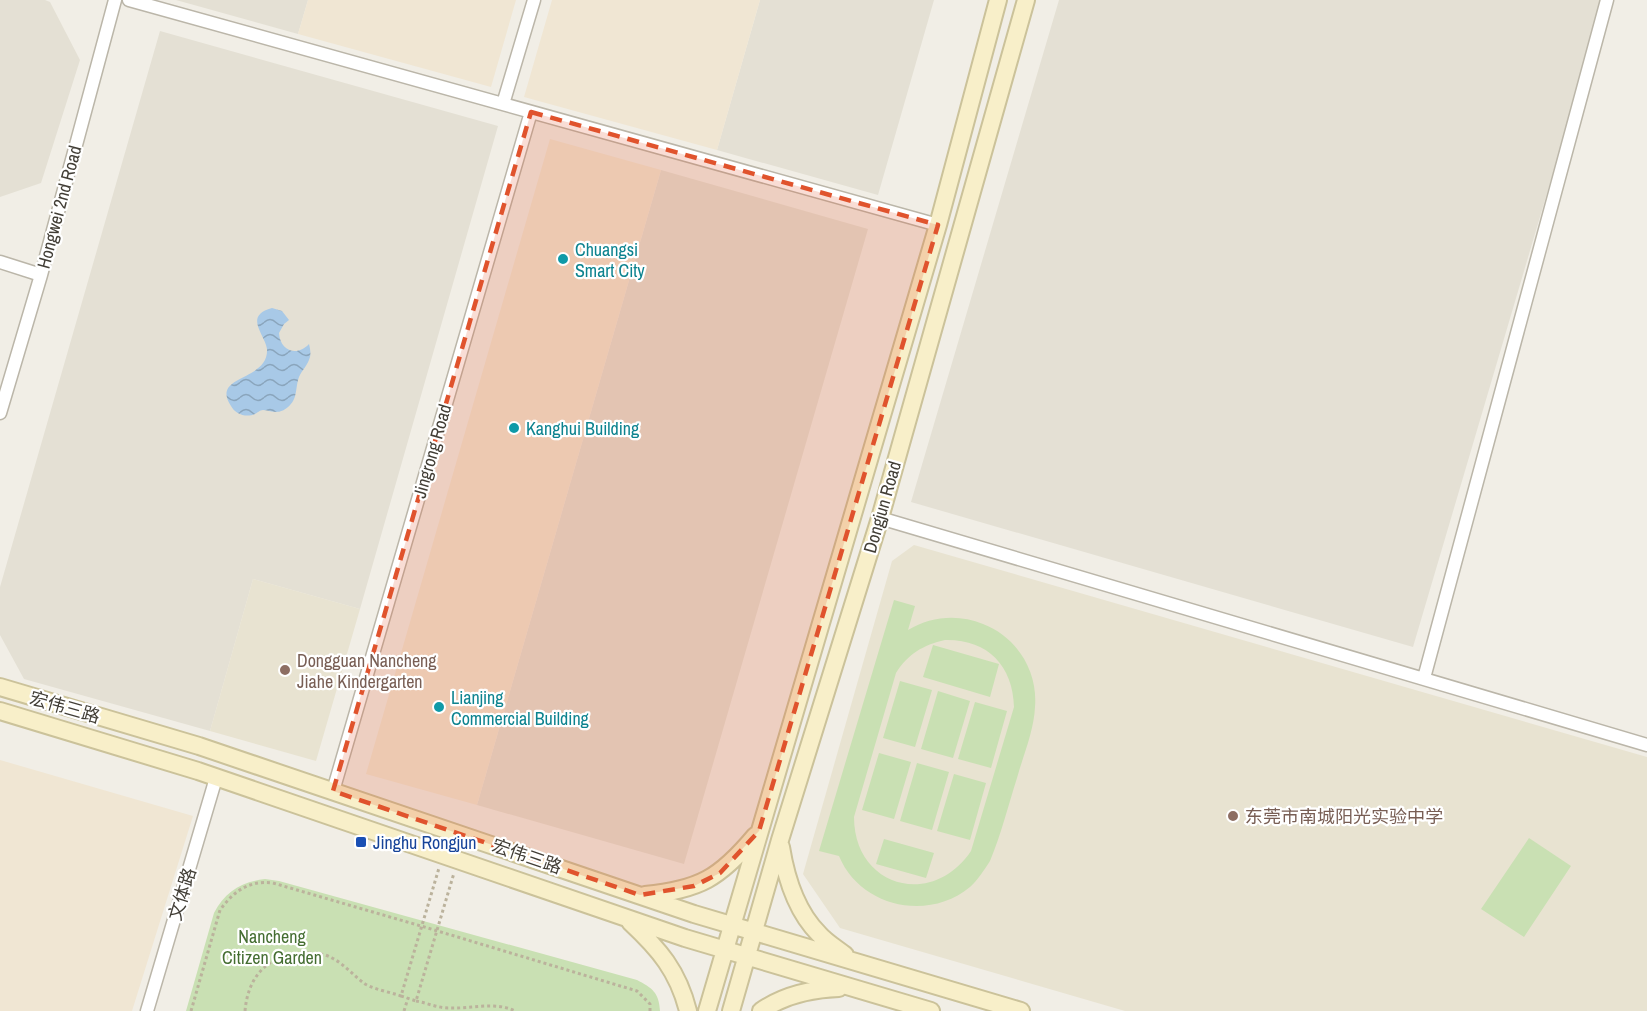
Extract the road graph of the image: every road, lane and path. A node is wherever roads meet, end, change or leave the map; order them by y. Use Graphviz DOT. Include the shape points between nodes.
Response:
graph roads {
  1 [pos="115,0"];
  2 [pos="129,0"];
  3 [pos="534,0"];
  4 [pos="998,0"];
  5 [pos="1026,0"];
  6 [pos="1606,0"];
  7 [pos="503,104"];
  8 [pos="531,112"];
  9 [pos="938,225"];
  10 [pos="0,262"];
  11 [pos="41,275"];
  12 [pos="0,413"];
  13 [pos="880,518"];
  14 [pos="1424,678"];
  15 [pos="0,687"];
  16 [pos="0,711"];
  17 [pos="1647,745"];
  18 [pos="216,778"];
  19 [pos="333,791"];
  20 [pos="759,831"];
  21 [pos="780,840"];
  22 [pos="450,857"];
  23 [pos="640,895"];
  24 [pos="625,917"];
  25 [pos="732,925"];
  26 [pos="421,926"];
  27 [pos="437,930"];
  28 [pos="754,931"];
  29 [pos="725,950"];
  30 [pos="746,957"];
  31 [pos="850,960"];
  32 [pos="851,988"];
  33 [pos="401,996"];
  34 [pos="408,998"];
  35 [pos="416,1001"];
  36 [pos="147,1011"];
  37 [pos="191,1011"];
  38 [pos="244,1011"];
  39 [pos="405,1011"];
  40 [pos="515,1011"];
  41 [pos="650,1011"];
  42 [pos="688,1011"];
  43 [pos="707,1011"];
  44 [pos="731,1011"];
  45 [pos="761,1011"];
  46 [pos="931,1011"];
  47 [pos="1021,1011"];
  1 -- 11 [label="street, Hongwei 2nd Road"];
  2 -- 7 [label="street"];
  3 -- 7 [label="street"];
  4 -- 9 [label="street, Dongjun Road"];
  5 -- 13 [label="street, Dongjun Road"];
  6 -- 14 [label="street"];
  7 -- 8 [label="street"];
  8 -- 9 [label="street"];
  8 -- 19 [label="street, Jingrong Road"];
  9 -- 20 [label="street, Dongjun Road"];
  10 -- 11 [label="street"];
  11 -- 12 [label="street, Hongwei 2nd Road"];
  13 -- 14 [label="street"];
  13 -- 21 [label="street, Dongjun Road"];
  14 -- 17 [label="street"];
  15 -- 19 [label="street, 宏伟三路" via="199,746"];
  16 -- 18 [label="street, 宏伟三路"];
  18 -- 22 [label="street, 宏伟三路"];
  18 -- 36 [label="street, 文体路"];
  19 -- 23 [label="street, 宏伟三路"];
  20 -- 23 [label="street" via="720,873 694,886"];
  20 -- 25 [label="street, Dongjun Road"];
  21 -- 28 [label="street, Dongjun Road"];
  21 -- 31 [label="street" via="797,903 818,933"];
  22 -- 24 [label="street, 宏伟三路"];
  22 -- 26 [label="path"];
  22 -- 27 [label="path"];
  23 -- 25 [label="street, 宏伟三路"];
  24 -- 29 [label="street, 宏伟三路"];
  24 -- 42 [label="street" via="668,962 683,990"];
  25 -- 28 [label="street, 宏伟三路"];
  25 -- 29 [label="street, Dongjun Road"];
  26 -- 27 [label="path"];
  26 -- 33 [label="path"];
  26 -- 37 [label="path" via="273,883 259,882 241,888 220,910"];
  27 -- 35 [label="path"];
  27 -- 41 [label="path" via="637,991 650,1004"];
  28 -- 30 [label="street, Dongjun Road"];
  28 -- 31 [label="street, 宏伟三路"];
  29 -- 30 [label="street, 宏伟三路"];
  29 -- 43 [label="street, Dongjun Road"];
  30 -- 32 [label="street, 宏伟三路"];
  30 -- 44 [label="street, Dongjun Road"];
  31 -- 47 [label="street, 宏伟三路"];
  32 -- 45 [label="street" via="820,988 792,995"];
  32 -- 46 [label="street, 宏伟三路"];
  33 -- 34 [label="path"];
  33 -- 38 [label="path" via="368,985 332,957 294,953 271,960 252,981"];
  34 -- 35 [label="path"];
  34 -- 39 [label="path"];
  35 -- 40 [label="path" via="445,1008 490,1006"];
}
